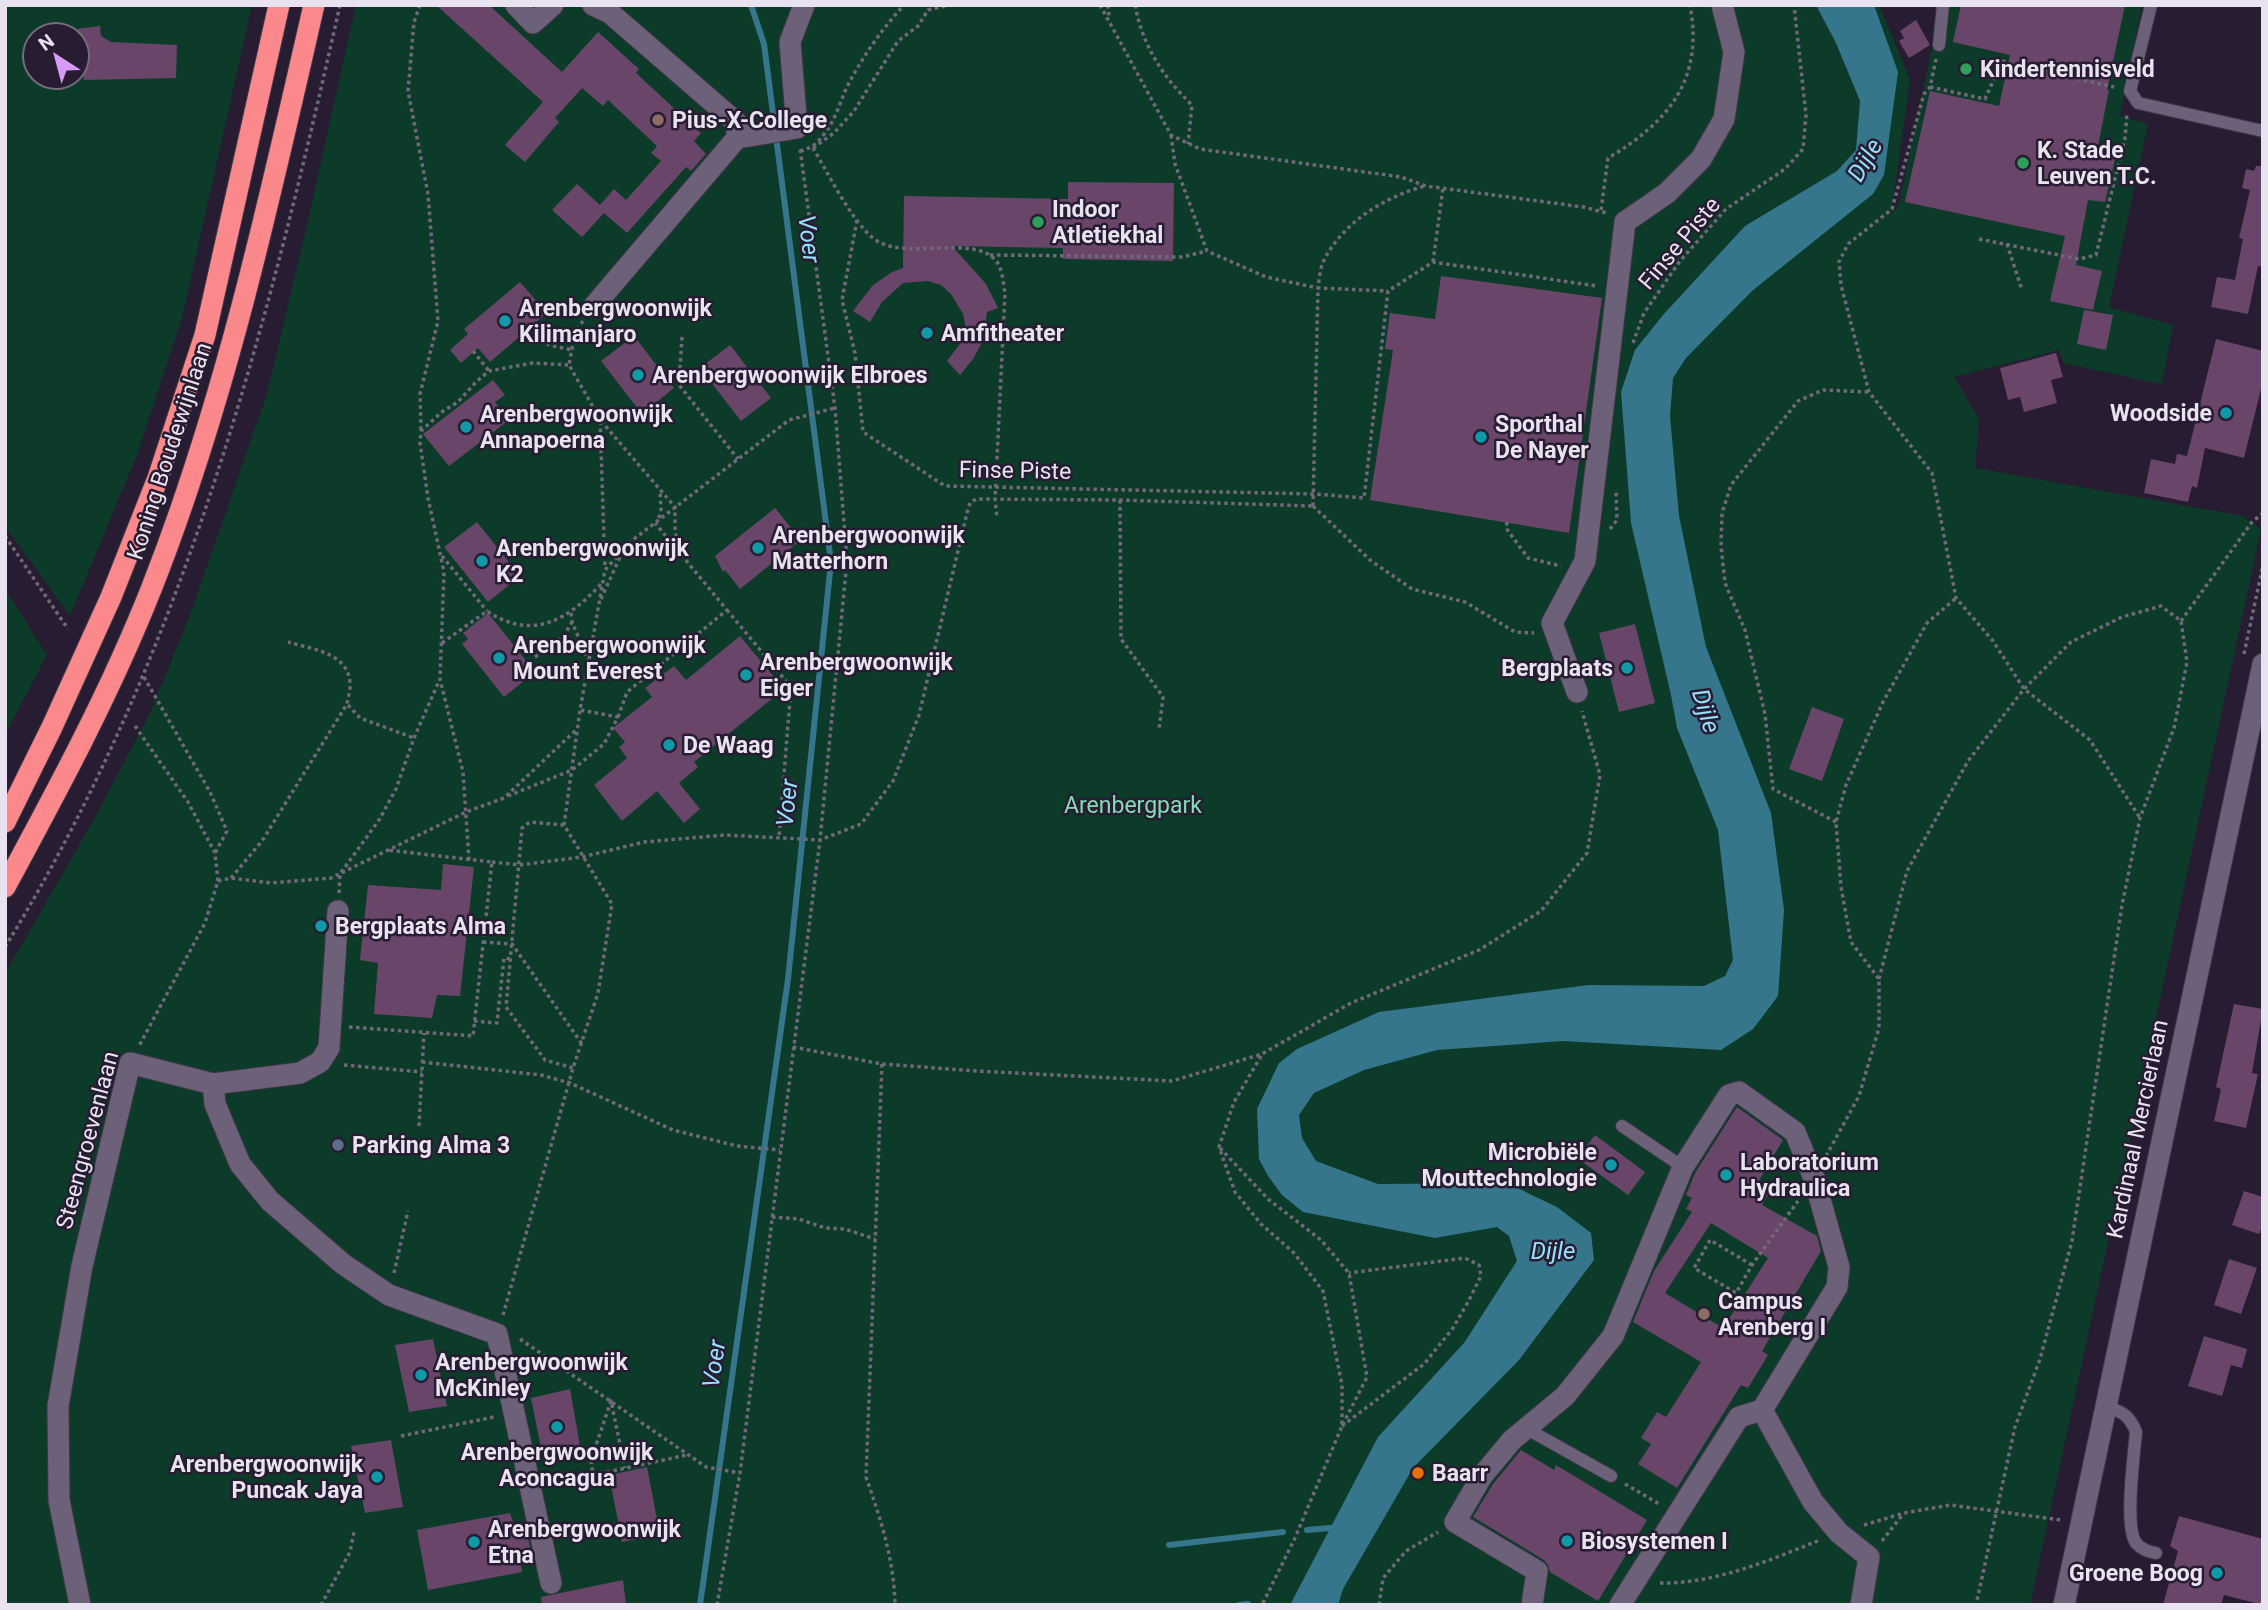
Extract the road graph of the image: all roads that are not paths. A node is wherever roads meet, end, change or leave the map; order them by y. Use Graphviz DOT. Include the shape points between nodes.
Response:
graph roads {
  1 [pos="279,5"];
  2 [pos="314,5"];
  3 [pos="516,5"];
  4 [pos="553,5"];
  5 [pos="593,5"];
  6 [pos="804,5"];
  7 [pos="1722,5"];
  8 [pos="1943,5"];
  9 [pos="2151,5"];
  10 [pos="1939,45"];
  11 [pos="2263,131"];
  12 [pos="746,136"];
  13 [pos="594,306"];
  14 [pos="2263,664"];
  15 [pos="1577,692"];
  16 [pos="5,822"];
  17 [pos="5,887"];
  18 [pos="338,911"];
  19 [pos="213,1084"];
  20 [pos="1622,1125"];
  21 [pos="1683,1167"];
  22 [pos="2106,1407"];
  23 [pos="1762,1410"];
  24 [pos="1527,1429"];
  25 [pos="1611,1476"];
  26 [pos="2156,1553"];
  27 [pos="551,1583"];
  28 [pos="80,1605"];
  29 [pos="1532,1605"];
  30 [pos="1620,1605"];
  31 [pos="1861,1605"];
  32 [pos="2064,1605"];
  1 -- 16 [label="highway, Koning Boudewijnlaan" via="205,335 158,478 111,597"];
  2 -- 17 [label="highway, Koning Boudewijnlaan" via="252,274 183,502 103,702"];
  3 -- 4 [label="street" via="533,23"];
  5 -- 12 [label="street" via="610,13 737,123"];
  6 -- 12 [label="street" via="790,42 797,128"];
  7 -- 15 [label="street" via="1734,52 1724,119 1701,159 1667,193 1625,222 1585,561 1552,622"];
  8 -- 10 [label="lane"];
  9 -- 11 [label="lane" via="2130,91 2137,103"];
  12 -- 13 [label="street"];
  14 -- 22 [label="street, Kardinaal Mercierlaan"];
  18 -- 19 [label="street" via="329,1048 320,1062 300,1073"];
  19 -- 27 [label="street" via="215,1104 240,1164 270,1201 343,1264 388,1295 498,1334"];
  19 -- 28 [label="street, Steengroevenlaan" via="130,1063 82,1266 58,1406 58,1500"];
  20 -- 21 [label="lane"];
  21 -- 23 [label="street" via="1729,1095 1739,1092 1796,1132 1814,1178 1839,1267 1836,1287"];
  21 -- 24 [label="street" via="1613,1336 1566,1396"];
  22 -- 26 [label="lane" via="2120,1410 2132,1420 2136,1432 2130,1527 2136,1544"];
  22 -- 32 [label="street, Kardinaal Mercierlaan"];
  23 -- 30 [label="street" via="1739,1417"];
  23 -- 31 [label="street" via="1813,1502 1839,1533 1869,1557"];
  24 -- 25 [label="lane"];
  24 -- 29 [label="street" via="1482,1476 1455,1522 1537,1571"];
}
